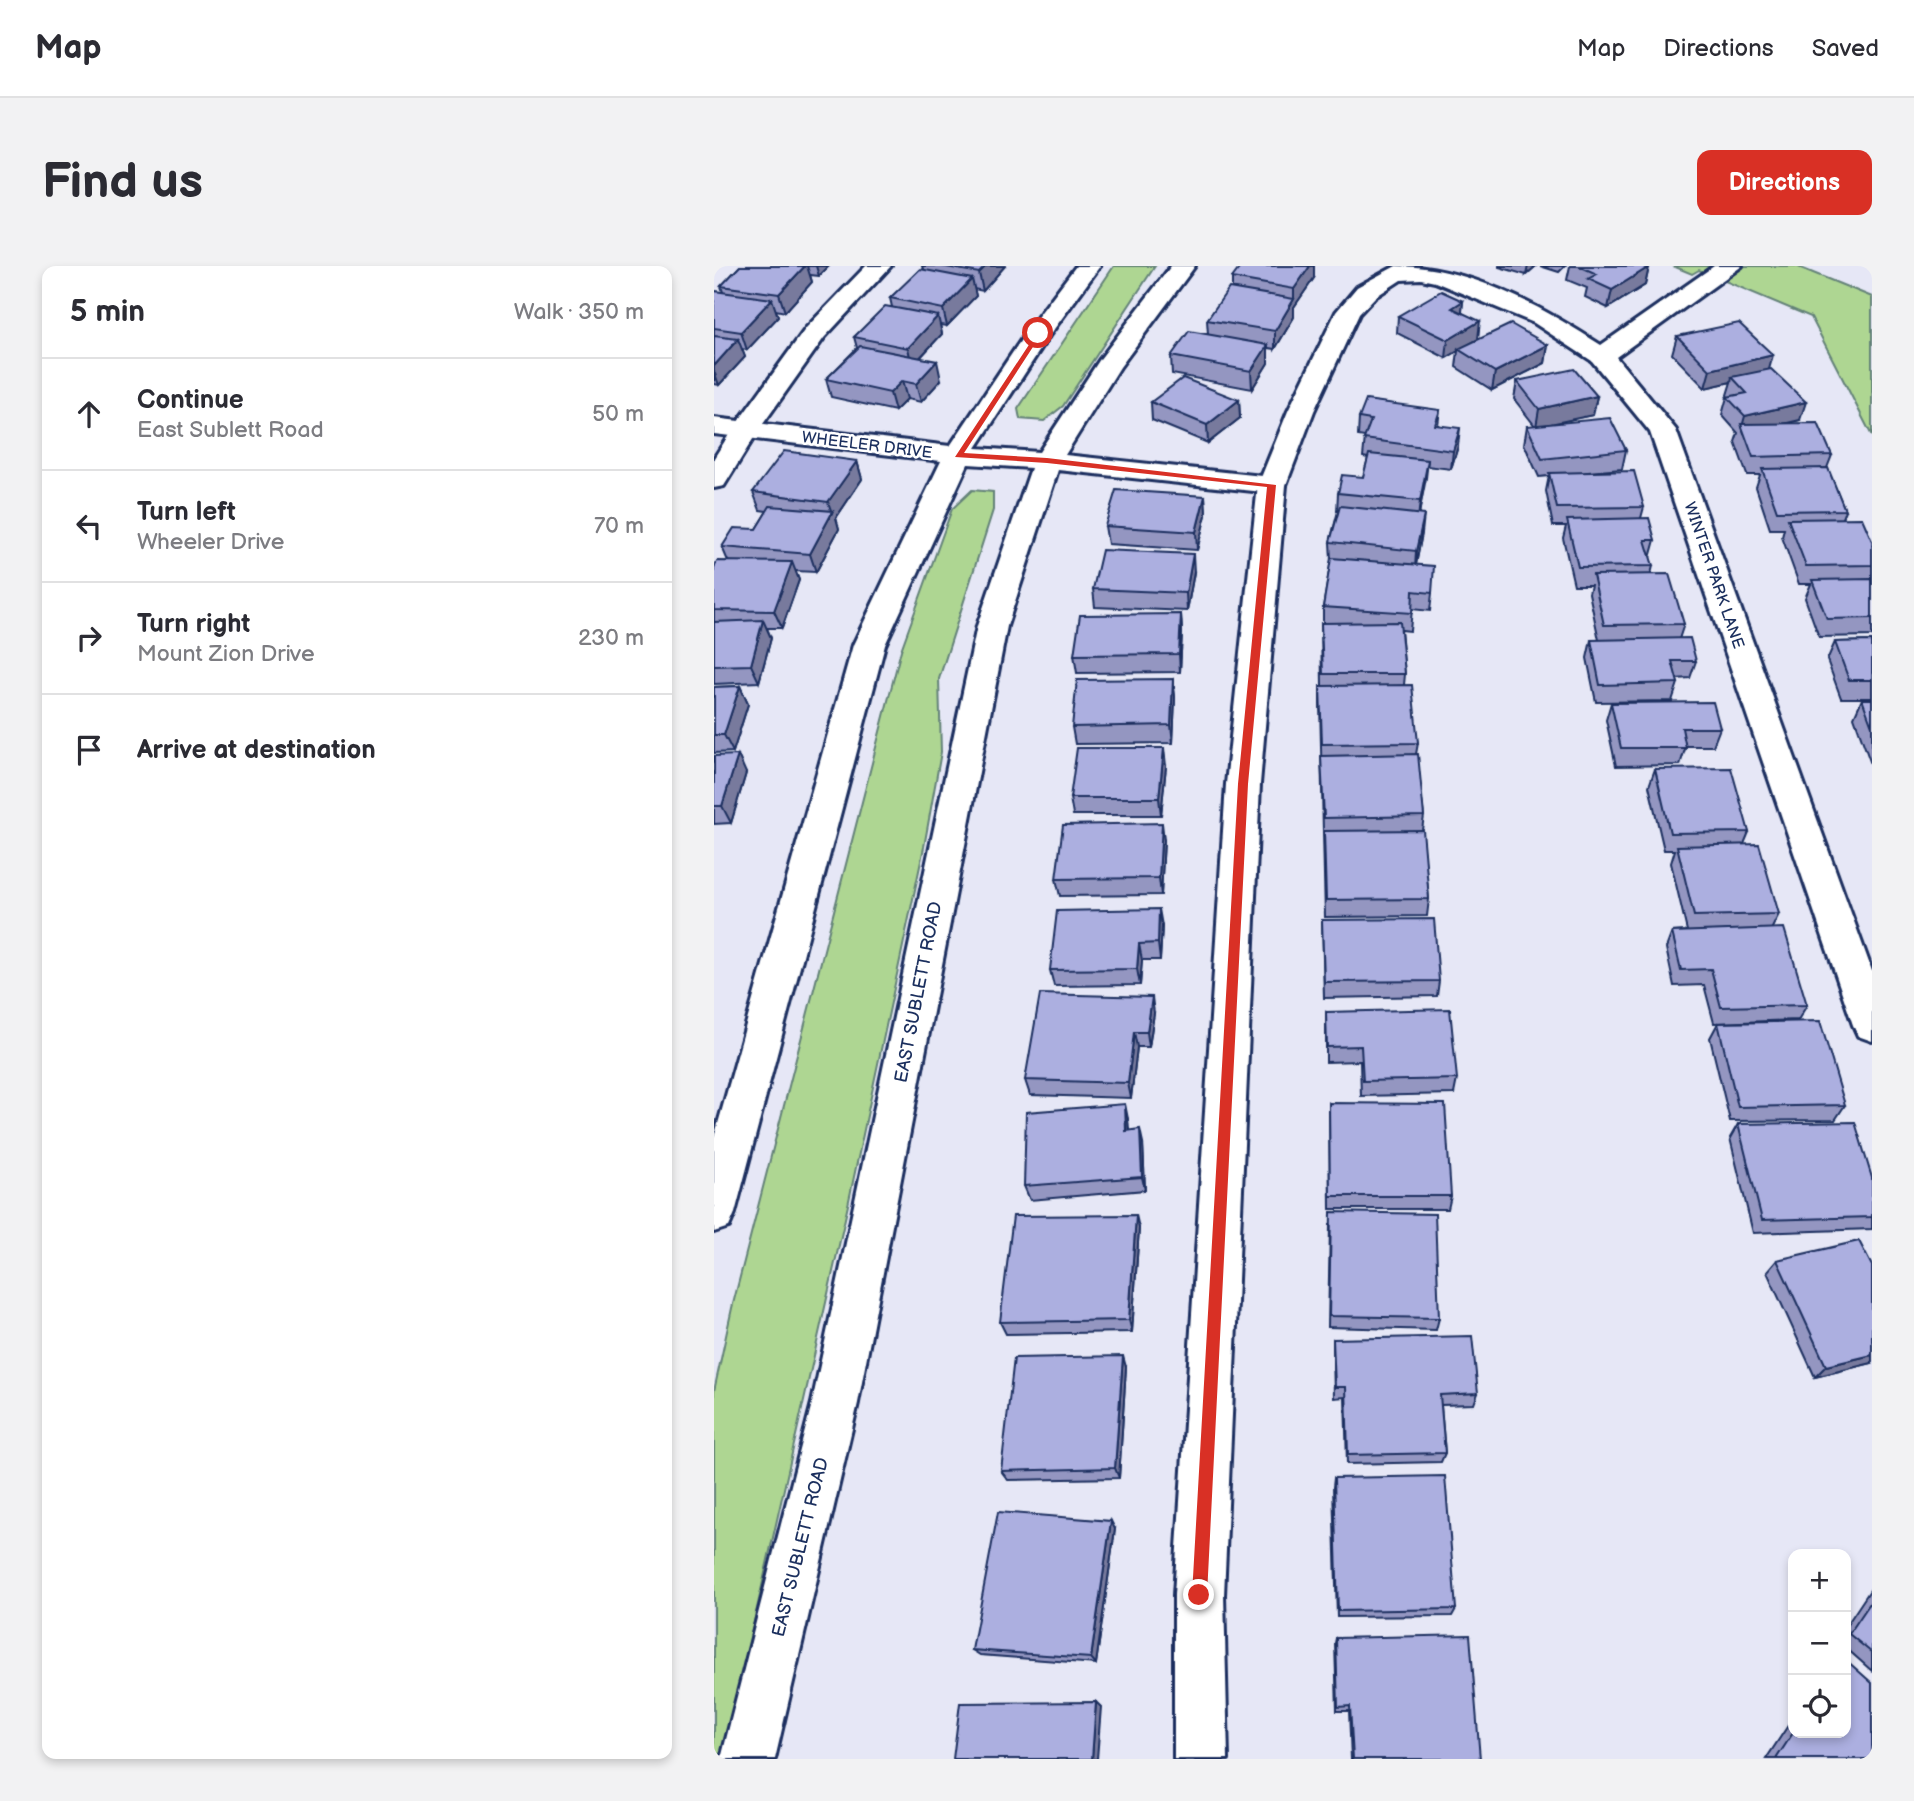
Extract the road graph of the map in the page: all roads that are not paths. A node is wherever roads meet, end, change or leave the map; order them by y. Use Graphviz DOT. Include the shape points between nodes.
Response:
graph roads {
  1 [pos="879,266"];
  2 [pos="1088,266"];
  3 [pos="1183,266"];
  4 [pos="1730,266"];
  5 [pos="1601,356"];
  6 [pos="714,426"];
  7 [pos="745,430"];
  8 [pos="958,455"];
  9 [pos="1047,461"];
  10 [pos="714,480"];
  11 [pos="1272,485"];
  12 [pos="1872,1024"];
  13 [pos="714,1213"];
  14 [pos="748,1759"];
  15 [pos="1201,1759"];
  1 -- 7 [label="street" via="815,333"];
  2 -- 8 [label="street"];
  3 -- 9 [label="street, EAST SUBLETT ROAD" via="1109,364"];
  4 -- 5 [label="street"];
  5 -- 11 [label="street, WINTER PARK LANE" via="1543,318 1455,282 1420,272 1396,273 1366,292 1348,312"];
  5 -- 12 [label="street, WINTER PARK LANE" via="1663,430"];
  6 -- 7 [label="street, WHEELER DRIVE"];
  7 -- 8 [label="street, WHEELER DRIVE"];
  7 -- 10 [label="street"];
  8 -- 9 [label="street, WHEELER DRIVE"];
  8 -- 13 [label="street" via="869,645"];
  9 -- 11 [label="street, WHEELER DRIVE"];
  9 -- 14 [label="street, EAST SUBLETT ROAD" via="992,626 835,1403"];
  11 -- 15 [label="street" via="1241,825 1199,1595"];
}
